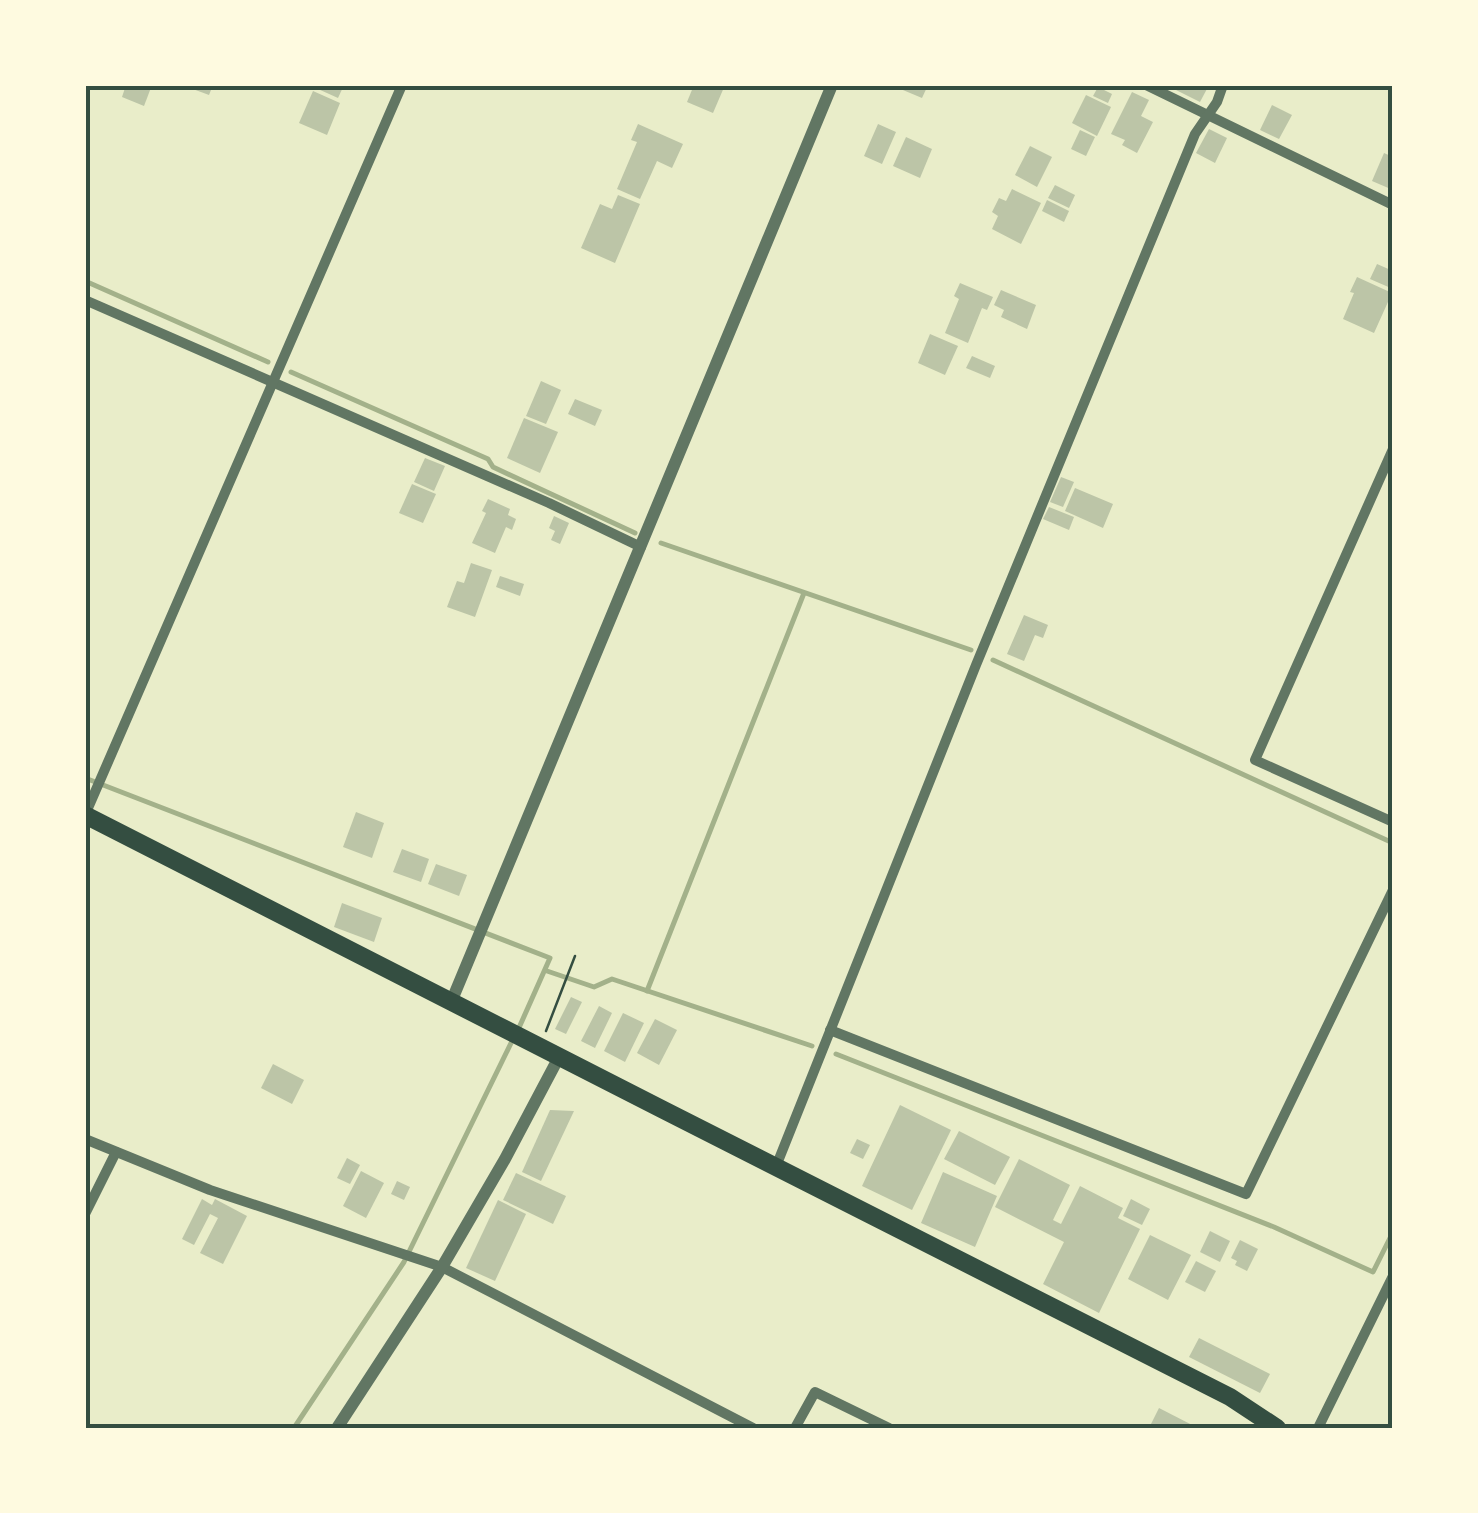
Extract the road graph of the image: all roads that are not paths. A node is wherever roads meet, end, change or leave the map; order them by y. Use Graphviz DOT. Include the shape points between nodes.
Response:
graph roads {
  1 [pos="402,85"];
  2 [pos="832,85"];
  3 [pos="1146,85"];
  4 [pos="1223,85"];
  5 [pos="1208,117"];
  6 [pos="1393,206"];
  7 [pos="85,300"];
  8 [pos="272,382"];
  9 [pos="1393,448"];
  10 [pos="641,548"];
  11 [pos="85,815"];
  12 [pos="1393,822"];
  13 [pos="1393,890"];
  14 [pos="452,1000"];
  15 [pos="830,1030"];
  16 [pos="559,1057"];
  17 [pos="85,1139"];
  18 [pos="116,1152"];
  19 [pos="774,1169"];
  20 [pos="85,1214"];
  21 [pos="442,1267"];
  22 [pos="1393,1276"];
  23 [pos="337,1428"];
  24 [pos="752,1428"];
  25 [pos="795,1428"];
  26 [pos="889,1428"];
  27 [pos="1276,1428"];
  28 [pos="1318,1428"];
  1 -- 8 [label="street"];
  2 -- 10 [label="street"];
  3 -- 5 [label="street"];
  4 -- 5 [label="street"];
  5 -- 6 [label="street"];
  5 -- 15 [label="street" via="1195,134"];
  7 -- 8 [label="street"];
  8 -- 10 [label="street"];
  8 -- 11 [label="street"];
  9 -- 12 [label="street" via="1255,760"];
  10 -- 14 [label="street"];
  11 -- 14 [label="highway"];
  13 -- 15 [label="street" via="1246,1194"];
  14 -- 16 [label="highway"];
  15 -- 19 [label="street"];
  16 -- 19 [label="highway"];
  16 -- 21 [label="street"];
  17 -- 18 [label="street"];
  18 -- 20 [label="street"];
  18 -- 21 [label="street"];
  19 -- 27 [label="highway" via="1230,1397"];
  21 -- 23 [label="street"];
  21 -- 24 [label="street"];
  22 -- 28 [label="street"];
  25 -- 26 [label="street" via="815,1392"];
}
